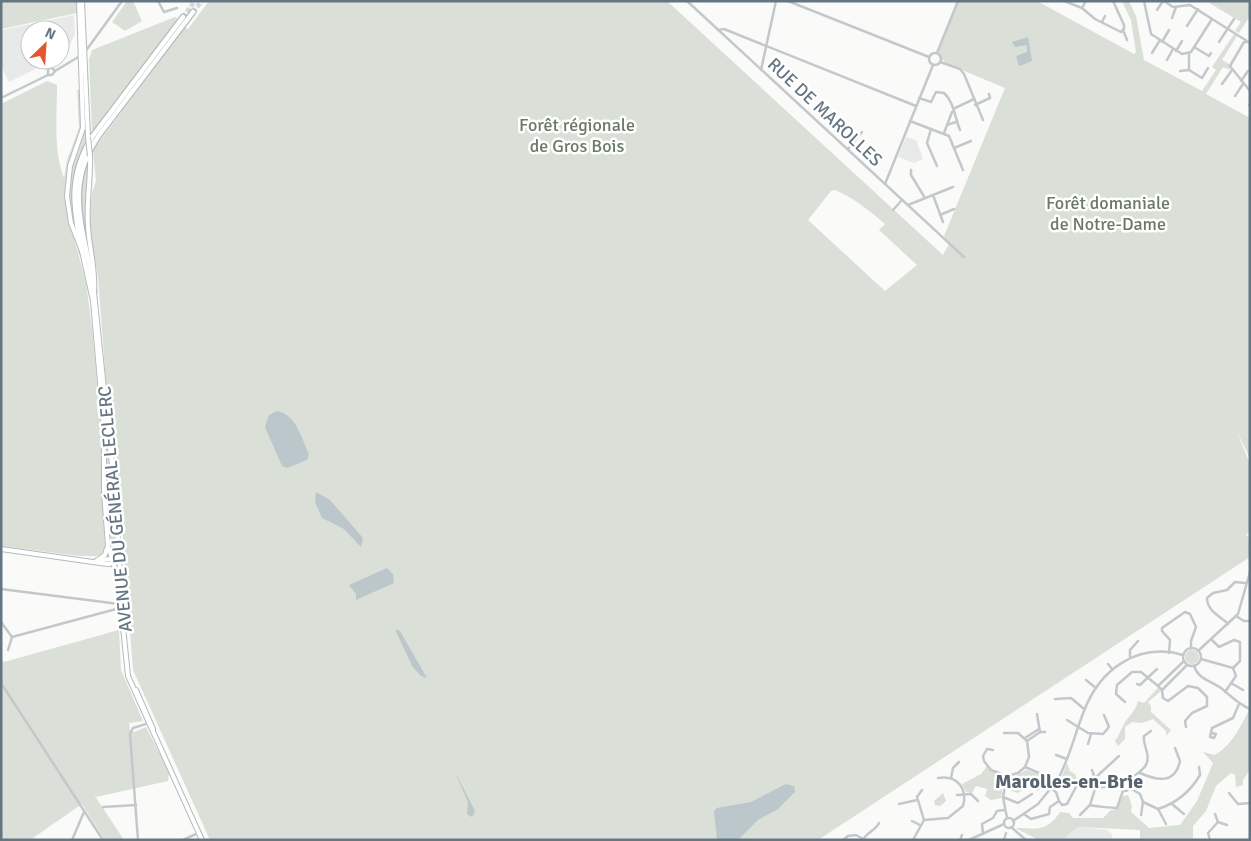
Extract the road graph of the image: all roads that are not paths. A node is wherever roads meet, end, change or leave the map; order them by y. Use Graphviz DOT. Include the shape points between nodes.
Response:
graph roads {
  1 [pos="80,1"];
  2 [pos="122,1"];
  3 [pos="158,1"];
  4 [pos="687,1"];
  5 [pos="776,1"];
  6 [pos="788,1"];
  7 [pos="958,1"];
  8 [pos="1064,1"];
  9 [pos="1086,1"];
  10 [pos="1113,1"];
  11 [pos="1144,1"];
  12 [pos="1163,1"];
  13 [pos="1187,3"];
  14 [pos="1203,5"];
  15 [pos="1176,6"];
  16 [pos="177,8"];
  17 [pos="1082,8"];
  18 [pos="1157,10"];
  19 [pos="1198,10"];
  20 [pos="194,12"];
  21 [pos="1216,14"];
  22 [pos="1105,16"];
  23 [pos="183,18"];
  24 [pos="1172,18"];
  25 [pos="1213,19"];
  26 [pos="1234,19"];
  27 [pos="1102,22"];
  28 [pos="1187,26"];
  29 [pos="1228,29"];
  30 [pos="718,30"];
  31 [pos="1123,30"];
  32 [pos="1169,30"];
  33 [pos="1126,40"];
  34 [pos="1161,41"];
  35 [pos="1182,41"];
  36 [pos="1248,41"];
  37 [pos="1219,42"];
  38 [pos="82,43"];
  39 [pos="89,46"];
  40 [pos="767,46"];
  41 [pos="1194,47"];
  42 [pos="1175,50"];
  43 [pos="937,53"];
  44 [pos="1152,53"];
  45 [pos="1211,53"];
  46 [pos="1189,54"];
  47 [pos="81,55"];
  48 [pos="929,57"];
  49 [pos="1166,60"];
  50 [pos="940,62"];
  51 [pos="932,65"];
  52 [pos="1208,68"];
  53 [pos="761,70"];
  54 [pos="1189,70"];
  55 [pos="1232,70"];
  56 [pos="54,71"];
  57 [pos="1180,71"];
  58 [pos="1248,71"];
  59 [pos="48,75"];
  60 [pos="1242,82"];
  61 [pos="1222,84"];
  62 [pos="1250,91"];
  63 [pos="988,94"];
  64 [pos="1235,96"];
  65 [pos="1,98"];
  66 [pos="920,98"];
  67 [pos="974,99"];
  68 [pos="975,105"];
  69 [pos="916,106"];
  70 [pos="952,110"];
  71 [pos="984,120"];
  72 [pos="910,121"];
  73 [pos="956,122"];
  74 [pos="947,125"];
  75 [pos="931,129"];
  76 [pos="960,130"];
  77 [pos="862,132"];
  78 [pos="944,134"];
  79 [pos="972,141"];
  80 [pos="954,148"];
  81 [pos="848,149"];
  82 [pos="937,166"];
  83 [pos="911,170"];
  84 [pos="963,170"];
  85 [pos="885,184"];
  86 [pos="953,187"];
  87 [pos="933,195"];
  88 [pos="925,198"];
  89 [pos="902,200"];
  90 [pos="908,205"];
  91 [pos="954,209"];
  92 [pos="893,210"];
  93 [pos="940,215"];
  94 [pos="943,222"];
  95 [pos="82,250"];
  96 [pos="964,257"];
  97 [pos="94,292"];
  98 [pos="108,546"];
  99 [pos="1,549"];
  100 [pos="119,560"];
  101 [pos="98,561"];
  102 [pos="113,561"];
  103 [pos="108,564"];
  104 [pos="116,568"];
  105 [pos="1249,573"];
  106 [pos="1246,583"];
  107 [pos="1,589"];
  108 [pos="120,606"];
  109 [pos="1236,616"];
  110 [pos="1250,621"];
  111 [pos="1,622"];
  112 [pos="1228,624"];
  113 [pos="12,637"];
  114 [pos="1211,639"];
  115 [pos="1138,642"];
  116 [pos="1191,648"];
  117 [pos="8,650"];
  118 [pos="1198,651"];
  119 [pos="1169,653"];
  120 [pos="1183,655"];
  121 [pos="1130,657"];
  122 [pos="1201,659"];
  123 [pos="1184,662"];
  124 [pos="1108,664"];
  125 [pos="1187,665"];
  126 [pos="1194,666"];
  127 [pos="1233,668"];
  128 [pos="1157,669"];
  129 [pos="1112,670"];
  130 [pos="1148,678"];
  131 [pos="1086,680"];
  132 [pos="1,683"];
  133 [pos="1231,683"];
  134 [pos="1137,684"];
  135 [pos="1158,686"];
  136 [pos="1096,688"];
  137 [pos="1162,690"];
  138 [pos="1243,690"];
  139 [pos="1224,692"];
  140 [pos="1055,699"];
  141 [pos="1125,702"];
  142 [pos="1239,704"];
  143 [pos="1250,709"];
  144 [pos="1084,710"];
  145 [pos="1037,714"];
  146 [pos="1104,716"];
  147 [pos="1068,720"];
  148 [pos="149,723"];
  149 [pos="1078,727"];
  150 [pos="1186,727"];
  151 [pos="1039,730"];
  152 [pos="1151,731"];
  153 [pos="1045,732"];
  154 [pos="1004,733"];
  155 [pos="1211,733"];
  156 [pos="1091,734"];
  157 [pos="1026,740"];
  158 [pos="1088,744"];
  159 [pos="1175,748"];
  160 [pos="993,750"];
  161 [pos="1056,755"];
  162 [pos="1119,756"];
  163 [pos="1067,759"];
  164 [pos="959,762"];
  165 [pos="1199,767"];
  166 [pos="1025,768"];
  167 [pos="1092,770"];
  168 [pos="1140,773"];
  169 [pos="1007,776"];
  170 [pos="938,778"];
  171 [pos="951,778"];
  172 [pos="1095,778"];
  173 [pos="1057,780"];
  174 [pos="1128,782"];
  175 [pos="1120,785"];
  176 [pos="1076,787"];
  177 [pos="1130,788"];
  178 [pos="1052,789"];
  179 [pos="1093,789"];
  180 [pos="922,790"];
  181 [pos="1123,791"];
  182 [pos="1229,793"];
  183 [pos="964,794"];
  184 [pos="1032,794"];
  185 [pos="957,795"];
  186 [pos="1003,797"];
  187 [pos="917,800"];
  188 [pos="978,801"];
  189 [pos="1059,802"];
  190 [pos="1143,802"];
  191 [pos="1250,803"];
  192 [pos="899,804"];
  193 [pos="1172,804"];
  194 [pos="136,805"];
  195 [pos="1090,805"];
  196 [pos="103,807"];
  197 [pos="1158,809"];
  198 [pos="1004,810"];
  199 [pos="84,812"];
  200 [pos="1024,814"];
  201 [pos="1184,814"];
  202 [pos="1215,814"];
  203 [pos="1080,815"];
  204 [pos="1141,815"];
  205 [pos="1007,818"];
  206 [pos="924,820"];
  207 [pos="912,821"];
  208 [pos="1013,821"];
  209 [pos="1218,822"];
  210 [pos="879,823"];
  211 [pos="1004,824"];
  212 [pos="1166,824"];
  213 [pos="1227,824"];
  214 [pos="920,825"];
  215 [pos="1012,827"];
  216 [pos="198,832"];
  217 [pos="1006,832"];
  218 [pos="970,834"];
  219 [pos="983,834"];
  220 [pos="962,835"];
  221 [pos="863,839"];
  222 [pos="72,840"];
  223 [pos="103,840"];
  224 [pos="138,840"];
  225 [pos="183,840"];
  226 [pos="203,840"];
  227 [pos="843,840"];
  228 [pos="913,840"];
  229 [pos="960,840"];
  230 [pos="970,840"];
  231 [pos="1004,840"];
  232 [pos="1026,840"];
  233 [pos="1210,840"];
  1 -- 38 [label="main road"];
  1 -- 47 [label="main road"];
  2 -- 39 [label="street"];
  3 -- 16 [label="street" via="164,12"];
  4 -- 30 [label="street, RUE DE MAROLLES"];
  5 -- 40 [label="street"];
  6 -- 48 [label="street"];
  7 -- 43 [label="street"];
  8 -- 17 [label="street"];
  9 -- 17 [label="street"];
  10 -- 31 [label="street" via="1123,22"];
  11 -- 34 [label="street" via="1151,34"];
  12 -- 15 [label="street"];
  12 -- 18 [label="street"];
  13 -- 15 [label="street"];
  13 -- 19 [label="street"];
  14 -- 19 [label="street"];
  15 -- 24 [label="street"];
  17 -- 27 [label="street"];
  19 -- 25 [label="street"];
  19 -- 28 [label="street"];
  20 -- 97 [label="highway" via="100,134 84,162 79,179 78,204"];
  21 -- 25 [label="street"];
  22 -- 27 [label="street"];
  23 -- 95 [label="highway" via="92,137 81,159 73,195"];
  25 -- 29 [label="street"];
  25 -- 41 [label="street"];
  26 -- 29 [label="street"];
  27 -- 31 [label="street" via="1118,31"];
  29 -- 36 [label="street"];
  29 -- 37 [label="street"];
  30 -- 40 [label="street" via="724,29"];
  30 -- 53 [label="street, RUE DE MAROLLES"];
  31 -- 33 [label="street"];
  32 -- 34 [label="street"];
  34 -- 42 [label="street"];
  34 -- 44 [label="street"];
  35 -- 42 [label="street"];
  36 -- 55 [label="street" via="1231,63"];
  38 -- 39 [label="main road"];
  38 -- 47 [label="main road"];
  39 -- 47 [label="street"];
  40 -- 53 [label="street"];
  40 -- 69 [label="street"];
  41 -- 45 [label="street" via="1210,56"];
  41 -- 46 [label="street"];
  42 -- 46 [label="street"];
  42 -- 49 [label="street"];
  43 -- 48 [label="street"];
  43 -- 50 [label="street"];
  46 -- 54 [label="street"];
  47 -- 56 [label="street"];
  47 -- 95 [label="main road" via="83,128 70,166 68,196 71,223"];
  47 -- 97 [label="main road, AVENUE DU GÉNÉRAL LECLERC, bridge" via="90,156 87,220"];
  48 -- 51 [label="street"];
  50 -- 51 [label="street"];
  50 -- 67 [label="street" via="960,69"];
  51 -- 66 [label="street"];
  52 -- 54 [label="street" via="1202,78"];
  53 -- 81 [label="street, RUE DE MAROLLES"];
  54 -- 57 [label="street"];
  55 -- 60 [label="street"];
  55 -- 61 [label="street"];
  56 -- 59 [label="street"];
  56 -- 59 [label="street" via="48,68"];
  58 -- 60 [label="street"];
  59 -- 65 [label="street"];
  60 -- 62 [label="street"];
  60 -- 64 [label="street"];
  63 -- 68 [label="street" via="990,98"];
  66 -- 69 [label="street"];
  66 -- 70 [label="street" via="931,102 936,92 940,92 947,96"];
  67 -- 68 [label="street"];
  67 -- 70 [label="street"];
  68 -- 71 [label="street"];
  69 -- 72 [label="street"];
  70 -- 73 [label="street"];
  70 -- 74 [label="street"];
  72 -- 75 [label="street"];
  72 -- 85 [label="street"];
  73 -- 74 [label="street"];
  73 -- 76 [label="street"];
  74 -- 78 [label="street"];
  75 -- 78 [label="street"];
  75 -- 82 [label="street" via="927,143"];
  77 -- 81 [label="street"];
  78 -- 80 [label="street" via="949,136"];
  79 -- 80 [label="street"];
  80 -- 84 [label="street"];
  81 -- 85 [label="street, RUE DE MAROLLES"];
  83 -- 88 [label="street"];
  85 -- 89 [label="street, RUE DE MAROLLES"];
  86 -- 87 [label="street"];
  87 -- 88 [label="street"];
  87 -- 93 [label="street"];
  88 -- 90 [label="street"];
  89 -- 90 [label="street, RUE DE MAROLLES"];
  89 -- 92 [label="street"];
  90 -- 96 [label="street, RUE DE MAROLLES"];
  91 -- 93 [label="street"];
  93 -- 94 [label="street"];
  95 -- 98 [label="main road" via="93,301 98,356"];
  97 -- 100 [label="main road, AVENUE DU GÉNÉRAL LECLERC"];
  98 -- 101 [label="main road"];
  98 -- 102 [label="main road"];
  99 -- 101 [label="main road"];
  100 -- 102 [label="main road"];
  100 -- 148 [label="main road, AVENUE DU GÉNÉRAL LECLERC" via="128,664"];
  101 -- 102 [label="main road"];
  101 -- 103 [label="main road"];
  102 -- 103 [label="main road"];
  102 -- 104 [label="main road"];
  103 -- 104 [label="main road"];
  104 -- 108 [label="main road"];
  105 -- 106 [label="street"];
  106 -- 109 [label="street"];
  106 -- 112 [label="street" via="1235,582 1227,590 1207,598 1214,613"];
  107 -- 108 [label="street"];
  108 -- 113 [label="street"];
  108 -- 148 [label="main road" via="126,669"];
  109 -- 110 [label="street"];
  109 -- 112 [label="street"];
  111 -- 113 [label="street"];
  112 -- 114 [label="street"];
  113 -- 117 [label="street"];
  114 -- 118 [label="street"];
  114 -- 127 [label="street" via="1219,647 1234,640 1240,642 1240,661"];
  115 -- 121 [label="street" via="1130,650"];
  116 -- 118 [label="street"];
  116 -- 119 [label="street" via="1196,627 1190,614 1183,612 1162,628 1170,640"];
  116 -- 120 [label="street"];
  118 -- 122 [label="street"];
  119 -- 120 [label="street"];
  119 -- 121 [label="street" via="1149,652"];
  120 -- 123 [label="street"];
  121 -- 129 [label="street"];
  122 -- 126 [label="street"];
  122 -- 127 [label="street"];
  123 -- 125 [label="street"];
  123 -- 135 [label="street"];
  124 -- 129 [label="street"];
  125 -- 126 [label="street"];
  125 -- 137 [label="street"];
  126 -- 139 [label="street" via="1201,678"];
  127 -- 133 [label="street" via="1236,674"];
  128 -- 130 [label="street"];
  129 -- 136 [label="street"];
  130 -- 134 [label="street"];
  130 -- 135 [label="street"];
  130 -- 141 [label="street" via="1137,671 1117,685 1116,694"];
  131 -- 136 [label="street"];
  132 -- 199 [label="street"];
  133 -- 138 [label="street"];
  133 -- 139 [label="street"];
  135 -- 137 [label="street"];
  136 -- 144 [label="street"];
  137 -- 150 [label="street" via="1162,698 1168,701 1188,686 1198,688 1207,697 1207,706 1190,715 1185,721"];
  139 -- 142 [label="street"];
  140 -- 144 [label="street" via="1066,696"];
  142 -- 143 [label="street"];
  142 -- 155 [label="street" via="1232,718 1214,725"];
  144 -- 149 [label="street"];
  145 -- 151 [label="street"];
  146 -- 156 [label="street" via="1109,727 1107,731"];
  147 -- 149 [label="street"];
  148 -- 194 [label="street" via="134,728 130,734"];
  148 -- 216 [label="main road"];
  148 -- 226 [label="main road"];
  149 -- 156 [label="street"];
  149 -- 163 [label="street"];
  151 -- 153 [label="street"];
  151 -- 157 [label="street"];
  152 -- 168 [label="street" via="1144,736 1148,760"];
  154 -- 157 [label="street" via="1018,733"];
  156 -- 158 [label="street"];
  157 -- 166 [label="street" via="1029,757"];
  159 -- 168 [label="street" via="1180,764 1170,778 1159,780"];
  160 -- 169 [label="street" via="987,748 984,761 991,770"];
  161 -- 163 [label="street"];
  162 -- 172 [label="street"];
  163 -- 173 [label="street"];
  164 -- 171 [label="street" via="953,768"];
  165 -- 193 [label="street" via="1200,775 1195,784"];
  166 -- 169 [label="street"];
  166 -- 173 [label="street"];
  167 -- 172 [label="street"];
  168 -- 174 [label="street"];
  169 -- 186 [label="street"];
  170 -- 171 [label="street"];
  171 -- 183 [label="street" via="960,783"];
  172 -- 179 [label="street"];
  173 -- 176 [label="street"];
  173 -- 178 [label="street"];
  174 -- 175 [label="street"];
  174 -- 177 [label="street"];
  175 -- 179 [label="street"];
  175 -- 181 [label="street"];
  176 -- 179 [label="street"];
  176 -- 189 [label="street" via="1067,804"];
  177 -- 181 [label="street"];
  177 -- 190 [label="street" via="1136,790"];
  178 -- 189 [label="street"];
  178 -- 200 [label="street"];
  179 -- 195 [label="street"];
  180 -- 187 [label="street"];
  181 -- 195 [label="street" via="1116,808"];
  182 -- 191 [label="street" via="1238,804 1245,806"];
  183 -- 185 [label="street"];
  183 -- 188 [label="street" via="971,794"];
  183 -- 206 [label="street" via="963,806 954,815 942,820"];
  184 -- 186 [label="street" via="1018,803"];
  186 -- 198 [label="street"];
  187 -- 192 [label="street"];
  187 -- 206 [label="street"];
  189 -- 200 [label="street" via="1052,804 1049,814 1043,818 1030,819"];
  190 -- 197 [label="street"];
  190 -- 204 [label="street"];
  193 -- 197 [label="street"];
  193 -- 201 [label="street"];
  194 -- 196 [label="street"];
  194 -- 224 [label="street"];
  195 -- 203 [label="street"];
  197 -- 212 [label="street"];
  198 -- 205 [label="street"];
  198 -- 219 [label="street" via="997,811 993,818 982,824"];
  199 -- 222 [label="street"];
  199 -- 223 [label="street"];
  200 -- 208 [label="street"];
  202 -- 209 [label="street"];
  205 -- 208 [label="street"];
  205 -- 211 [label="street"];
  206 -- 214 [label="street"];
  207 -- 214 [label="street"];
  208 -- 215 [label="street"];
  209 -- 213 [label="street"];
  209 -- 233 [label="street" via="1208,832"];
  210 -- 221 [label="street"];
  211 -- 215 [label="street"];
  211 -- 219 [label="street"];
  214 -- 228 [label="street"];
  215 -- 232 [label="street"];
  216 -- 225 [label="street"];
  216 -- 226 [label="main road"];
  217 -- 231 [label="street"];
  218 -- 230 [label="street"];
  219 -- 230 [label="street"];
  220 -- 229 [label="street"];
  221 -- 227 [label="street" via="848,836"];
}
